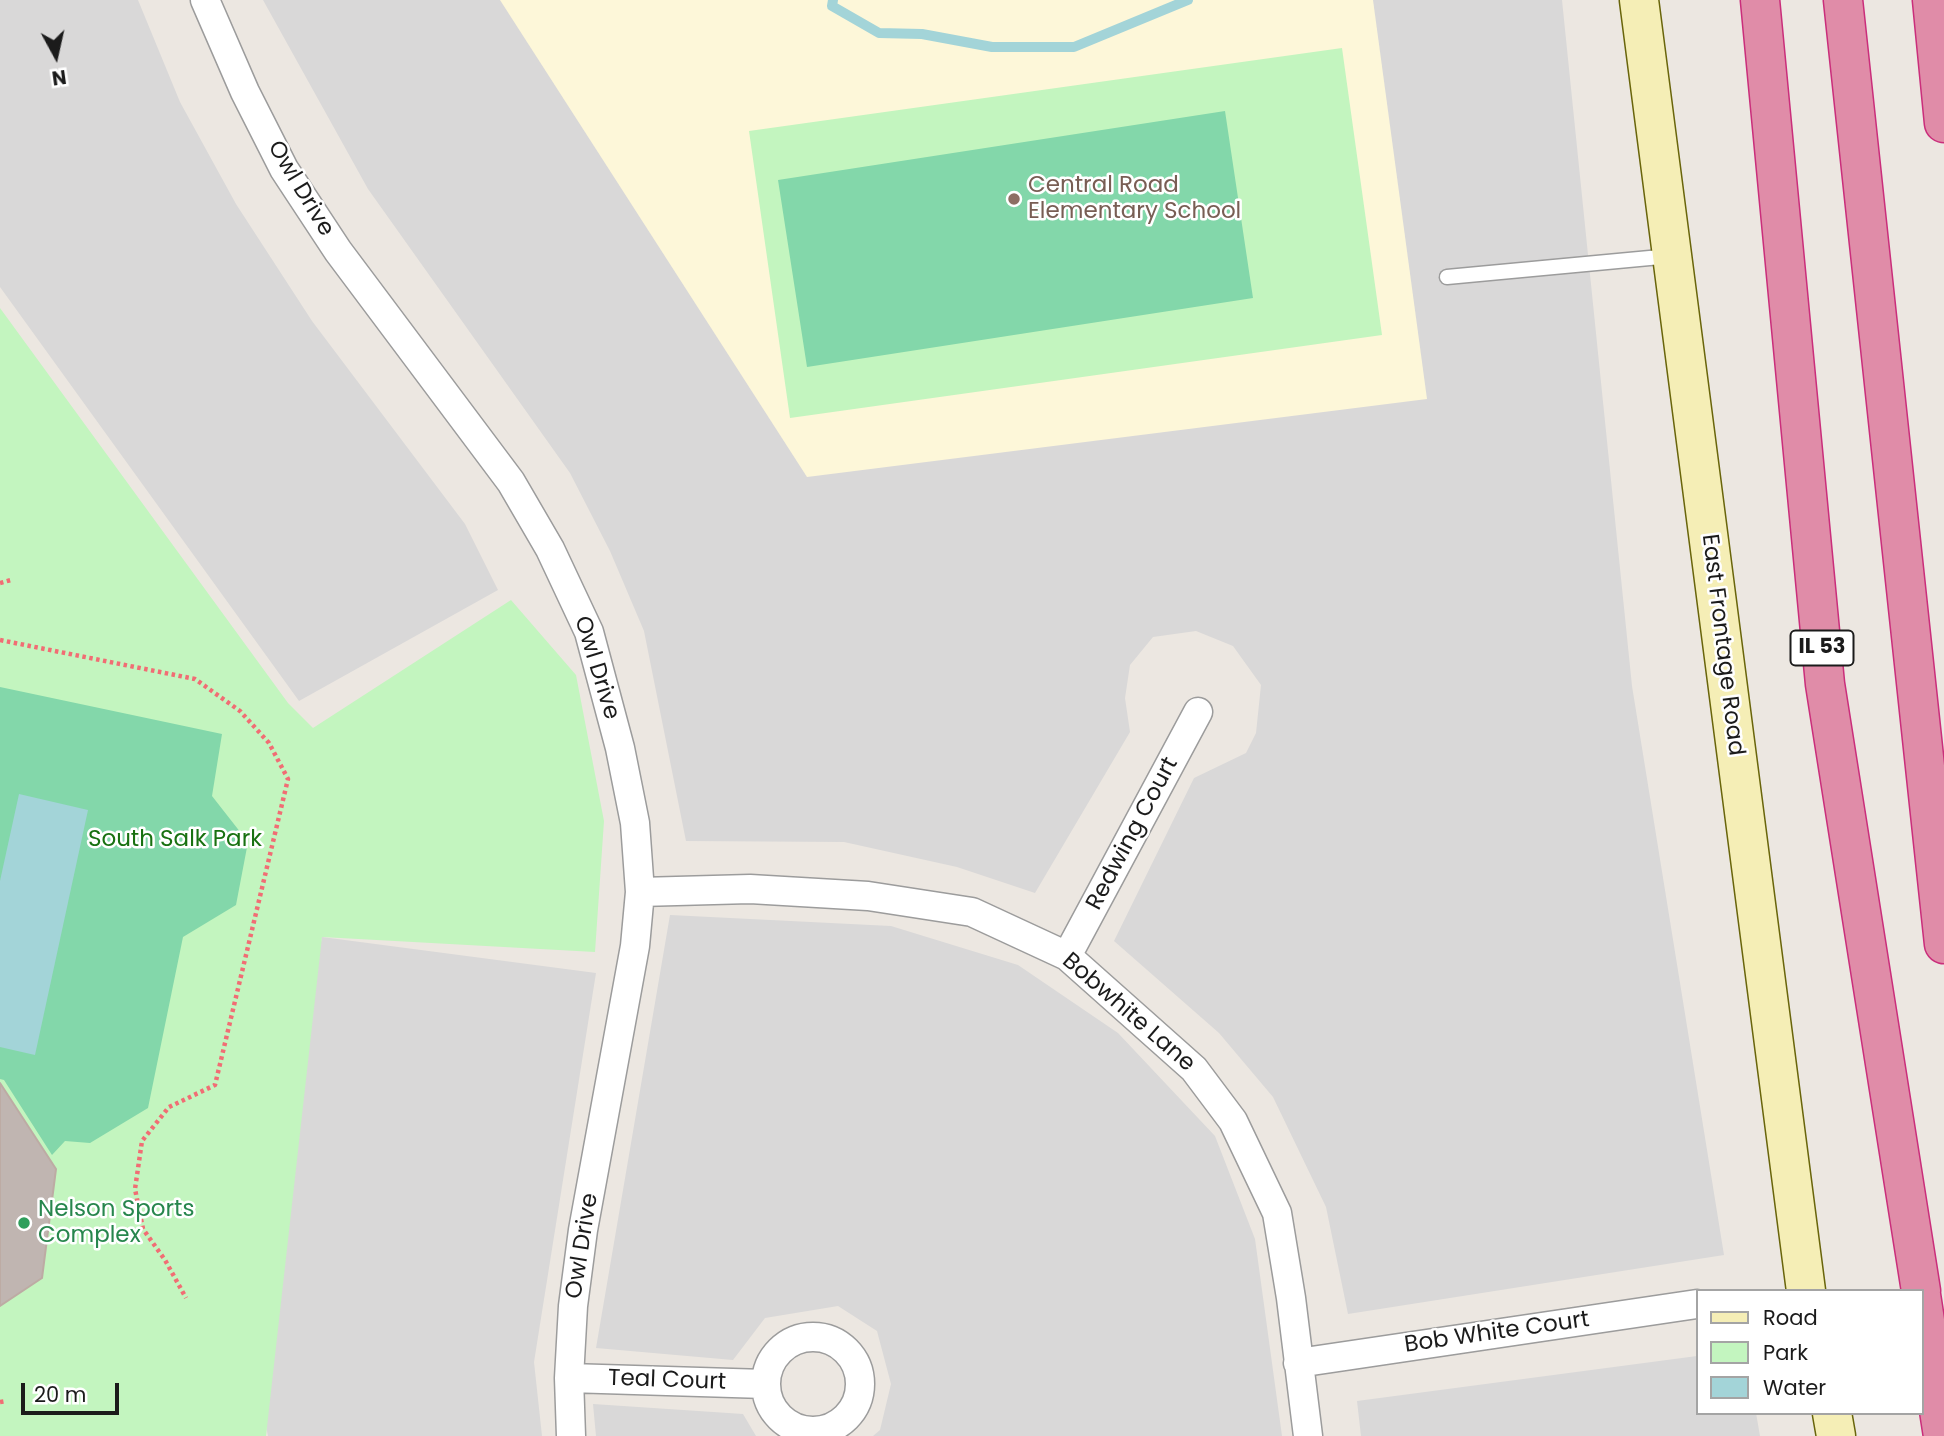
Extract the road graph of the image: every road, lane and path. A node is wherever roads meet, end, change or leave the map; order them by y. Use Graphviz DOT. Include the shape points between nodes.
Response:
graph roads {
  1 [pos="205,0"];
  2 [pos="1639,0"];
  3 [pos="1760,0"];
  4 [pos="1843,0"];
  5 [pos="1932,0"];
  6 [pos="1944,122"];
  7 [pos="1672,256"];
  8 [pos="1447,277"];
  9 [pos="11,580"];
  10 [pos="0,583"];
  11 [pos="0,640"];
  12 [pos="1198,712"];
  13 [pos="640,892"];
  14 [pos="1944,944"];
  15 [pos="1067,956"];
  16 [pos="1799,1289"];
  17 [pos="1920,1289"];
  18 [pos="186,1298"];
  19 [pos="1696,1304"];
  20 [pos="1923,1306"];
  21 [pos="1298,1363"];
  22 [pos="569,1378"];
  23 [pos="765,1384"];
  24 [pos="1832,1415"];
  25 [pos="571,1436"];
  26 [pos="1308,1436"];
  27 [pos="1836,1436"];
  28 [pos="1943,1436"];
  1 -- 13 [label="street, Owl Drive" via="284,169 338,250 510,482 550,549 589,632 620,748 635,823"];
  2 -- 7 [label="street, East Frontage Road"];
  3 -- 17 [label="highway, IL 53" via="1825,684"];
  4 -- 14 [label="highway"];
  5 -- 6 [label="highway"];
  7 -- 8 [label="lane"];
  7 -- 16 [label="street, East Frontage Road"];
  9 -- 10 [label="path"];
  11 -- 18 [label="path" via="195,680 240,711 269,743 288,779 215,1085 169,1107 142,1141 135,1189 143,1230"];
  12 -- 15 [label="street, Redwing Court"];
  13 -- 15 [label="street, Bobwhite Lane" via="750,889 868,896 972,912"];
  13 -- 22 [label="street, Owl Drive" via="635,946 583,1230"];
  15 -- 21 [label="street, Bobwhite Lane" via="1194,1069 1233,1121 1276,1213"];
  19 -- 21 [label="street, Bob White Court"];
  20 -- 28 [label="highway, IL 53"];
  21 -- 26 [label="street, Bobwhite Lane"];
  22 -- 23 [label="street, Teal Court"];
  22 -- 25 [label="street, Owl Drive"];
  24 -- 27 [label="street"];
}
